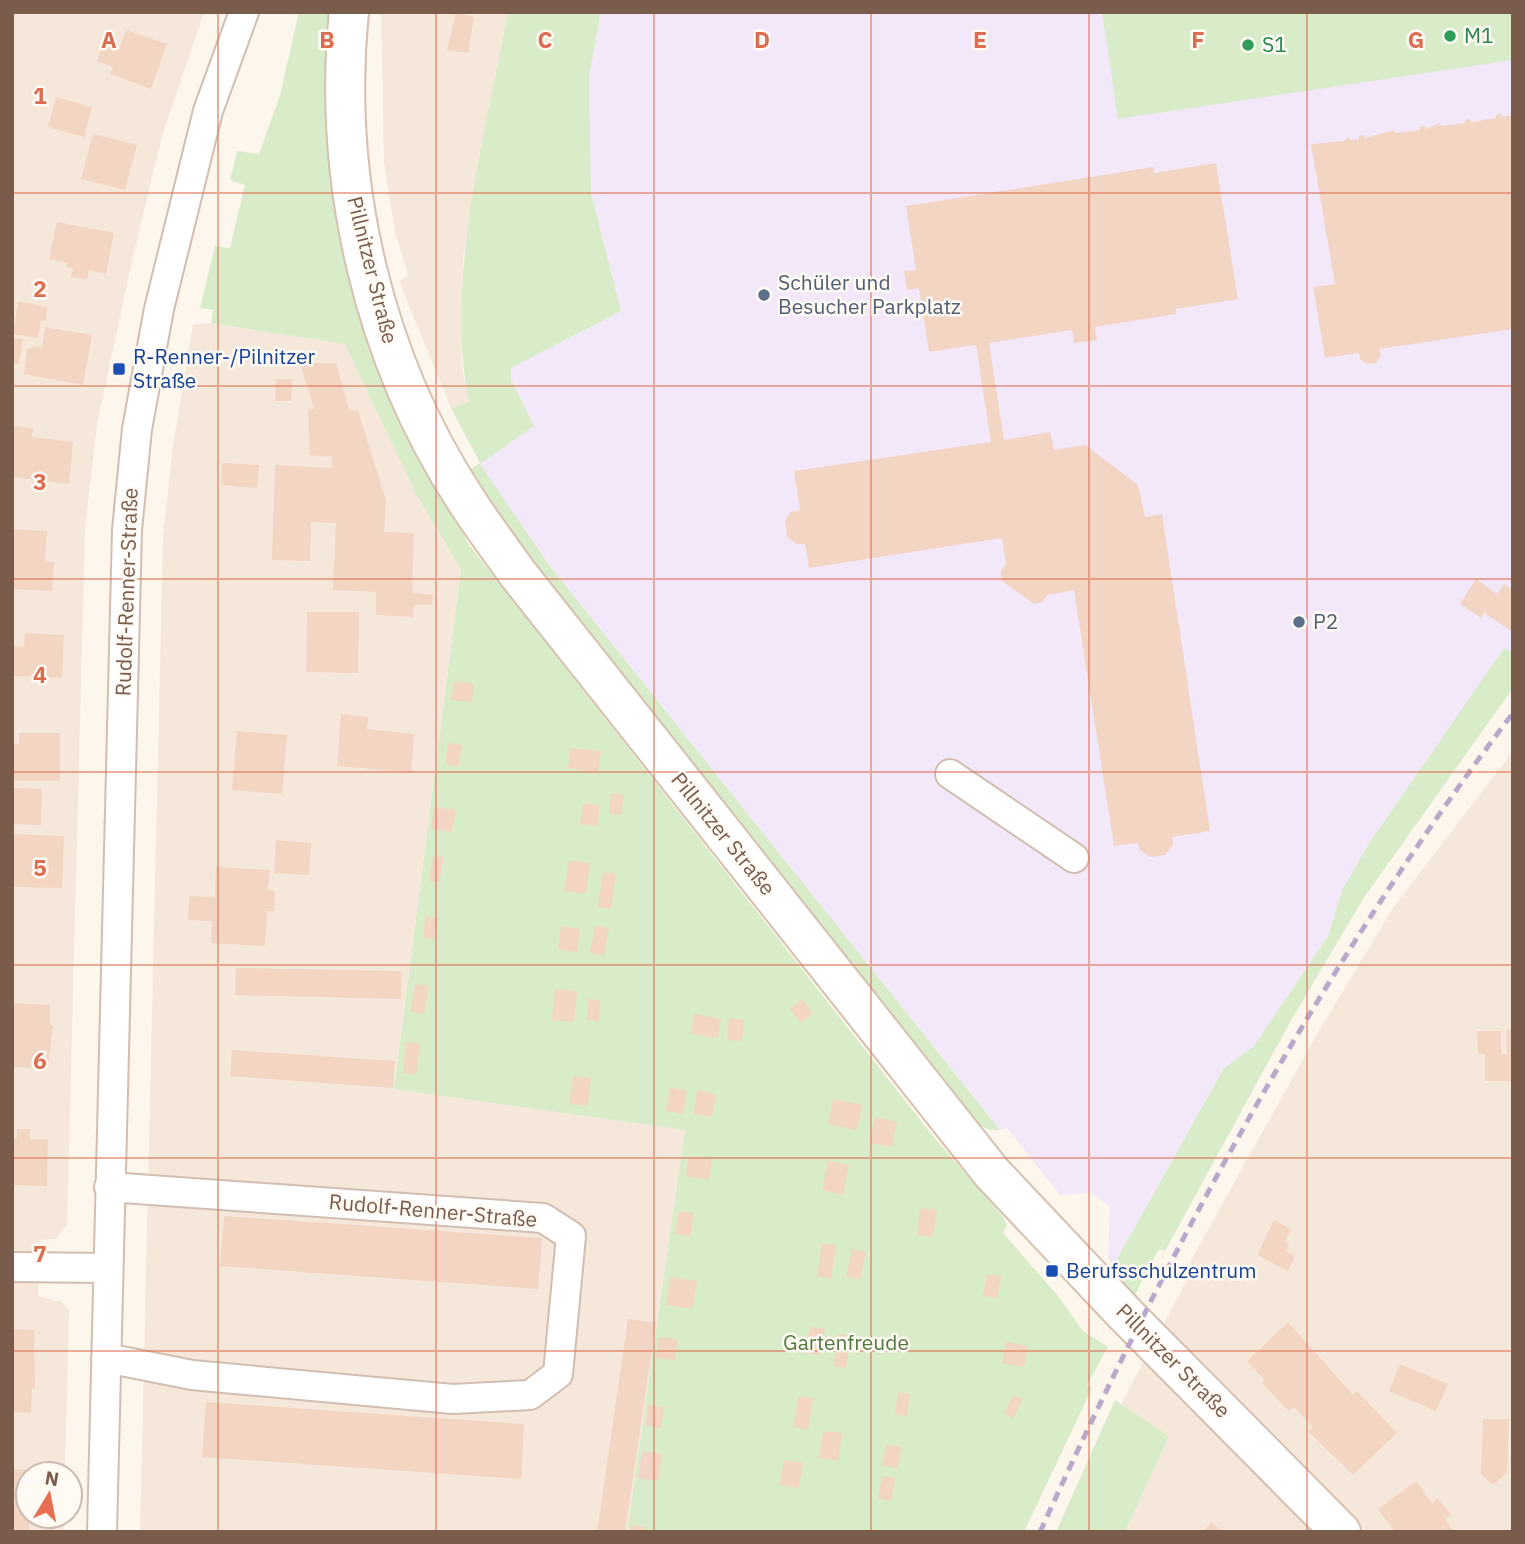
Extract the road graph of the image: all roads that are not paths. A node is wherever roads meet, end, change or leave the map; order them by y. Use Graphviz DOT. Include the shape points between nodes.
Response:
graph roads {
  1 [pos="244,12"];
  2 [pos="349,12"];
  3 [pos="950,774"];
  4 [pos="1074,858"];
  5 [pos="109,1187"];
  6 [pos="12,1267"];
  7 [pos="107,1269"];
  8 [pos="106,1358"];
  9 [pos="102,1532"];
  10 [pos="1340,1532"];
  1 -- 5 [label="street, Rudolf-Renner-Straße" via="190,173 137,429 127,530"];
  2 -- 10 [label="street, Pillnitzer Straße" via="344,100 358,230 397,364 465,499 534,595 992,1172"];
  3 -- 4 [label="street"];
  5 -- 7 [label="street, Rudolf-Renner-Straße"];
  5 -- 8 [label="street, Rudolf-Renner-Straße" via="542,1218 571,1236 558,1374 530,1395 453,1399 192,1375"];
  6 -- 7 [label="street"];
  7 -- 8 [label="street, Rudolf-Renner-Straße"];
  8 -- 9 [label="street, Rudolf-Renner-Straße"];
}
